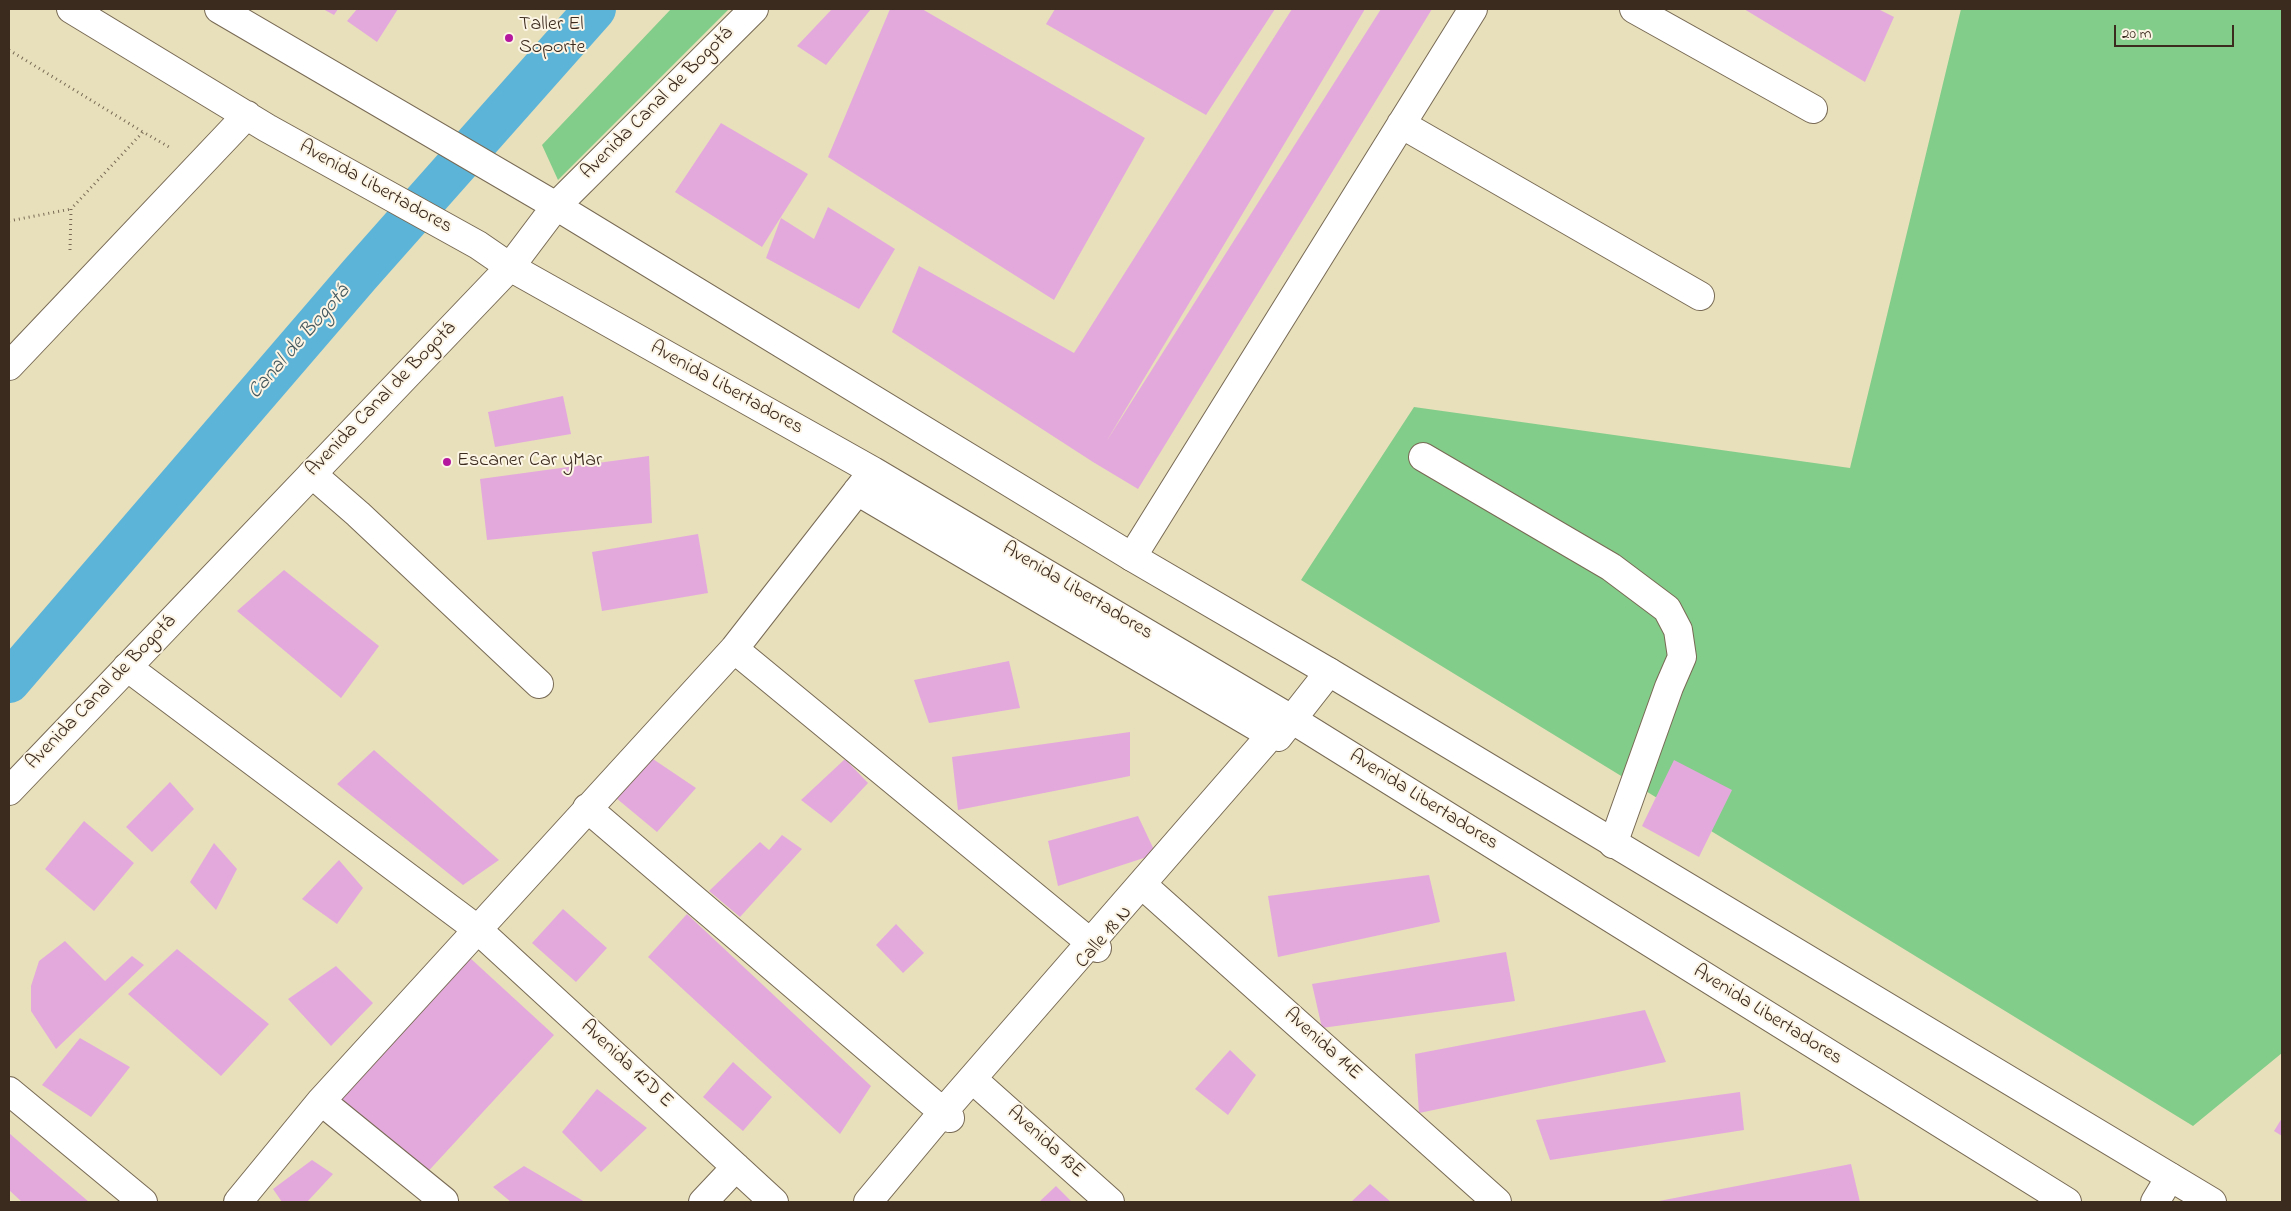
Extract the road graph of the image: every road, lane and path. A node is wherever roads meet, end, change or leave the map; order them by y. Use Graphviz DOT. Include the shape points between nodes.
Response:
graph roads {
  1 [pos="71,9"];
  2 [pos="219,9"];
  3 [pos="754,9"];
  4 [pos="1473,9"];
  5 [pos="1634,9"];
  6 [pos="9,50"];
  7 [pos="1812,109"];
  8 [pos="257,121"];
  9 [pos="1401,124"];
  10 [pos="143,132"];
  11 [pos="199,165"];
  12 [pos="556,206"];
  13 [pos="72,209"];
  14 [pos="9,221"];
  15 [pos="70,258"];
  16 [pos="510,267"];
  17 [pos="1700,296"];
  18 [pos="9,366"];
  19 [pos="1423,457"];
  20 [pos="312,474"];
  21 [pos="865,481"];
  22 [pos="1132,557"];
  23 [pos="734,649"];
  24 [pos="127,667"];
  25 [pos="1329,672"];
  26 [pos="539,684"];
  27 [pos="1293,720"];
  28 [pos="9,791"];
  29 [pos="587,808"];
  30 [pos="1613,844"];
  31 [pos="1148,889"];
  32 [pos="477,929"];
  33 [pos="1094,945"];
  34 [pos="979,1085"];
  35 [pos="9,1091"];
  36 [pos="321,1101"];
  37 [pos="947,1115"];
  38 [pos="736,1166"];
  39 [pos="2170,1177"];
  40 [pos="444,1201"];
  41 [pos="143,1202"];
  42 [pos="238,1202"];
  43 [pos="702,1202"];
  44 [pos="774,1202"];
  45 [pos="868,1202"];
  46 [pos="878,1202"];
  47 [pos="1110,1202"];
  48 [pos="1497,1202"];
  49 [pos="2067,1202"];
  50 [pos="2155,1202"];
  51 [pos="2212,1202"];
  1 -- 8 [label="street, Avenida Libertadores"];
  2 -- 12 [label="street"];
  3 -- 12 [label="street, Avenida Canal de Bogotá"];
  4 -- 9 [label="street"];
  5 -- 7 [label="street"];
  6 -- 10 [label="path"];
  8 -- 11 [label="street"];
  8 -- 16 [label="street, Avenida Libertadores" via="478,245"];
  9 -- 17 [label="street"];
  9 -- 22 [label="street"];
  10 -- 11 [label="path"];
  10 -- 13 [label="path"];
  11 -- 18 [label="street"];
  12 -- 16 [label="street, Avenida Canal de Bogotá"];
  12 -- 22 [label="street"];
  13 -- 14 [label="path"];
  13 -- 15 [label="path"];
  16 -- 20 [label="street, Avenida Canal de Bogotá"];
  16 -- 21 [label="street, Avenida Libertadores"];
  19 -- 30 [label="street" via="1611,567 1667,609 1678,630 1682,657"];
  20 -- 24 [label="street, Avenida Canal de Bogotá"];
  20 -- 26 [label="street"];
  21 -- 23 [label="street"];
  21 -- 27 [label="street, Avenida Libertadores"];
  21 -- 33 [label="street" via="1270,735"];
  22 -- 25 [label="street"];
  23 -- 29 [label="street"];
  23 -- 33 [label="street"];
  24 -- 28 [label="street, Avenida Canal de Bogotá"];
  24 -- 32 [label="street, Avenida 12D E"];
  25 -- 27 [label="street, Calle 18 N"];
  25 -- 30 [label="street"];
  27 -- 31 [label="street, Calle 18 N"];
  27 -- 49 [label="street, Avenida Libertadores"];
  29 -- 32 [label="street"];
  29 -- 37 [label="street"];
  30 -- 39 [label="street"];
  31 -- 33 [label="street, Calle 18 N"];
  31 -- 48 [label="street, Avenida 14E"];
  32 -- 36 [label="street"];
  32 -- 38 [label="street, Avenida 12D E"];
  33 -- 34 [label="street, Calle 18 N"];
  33 -- 37 [label="street"];
  34 -- 37 [label="street, Calle 18 N"];
  34 -- 47 [label="street, Avenida 13E"];
  35 -- 41 [label="street"];
  36 -- 40 [label="street"];
  36 -- 42 [label="street"];
  37 -- 45 [label="street"];
  37 -- 46 [label="street, Calle 18 N"];
  38 -- 43 [label="street"];
  38 -- 44 [label="street, Avenida 12D E"];
  39 -- 50 [label="street"];
  39 -- 51 [label="street"];
}
